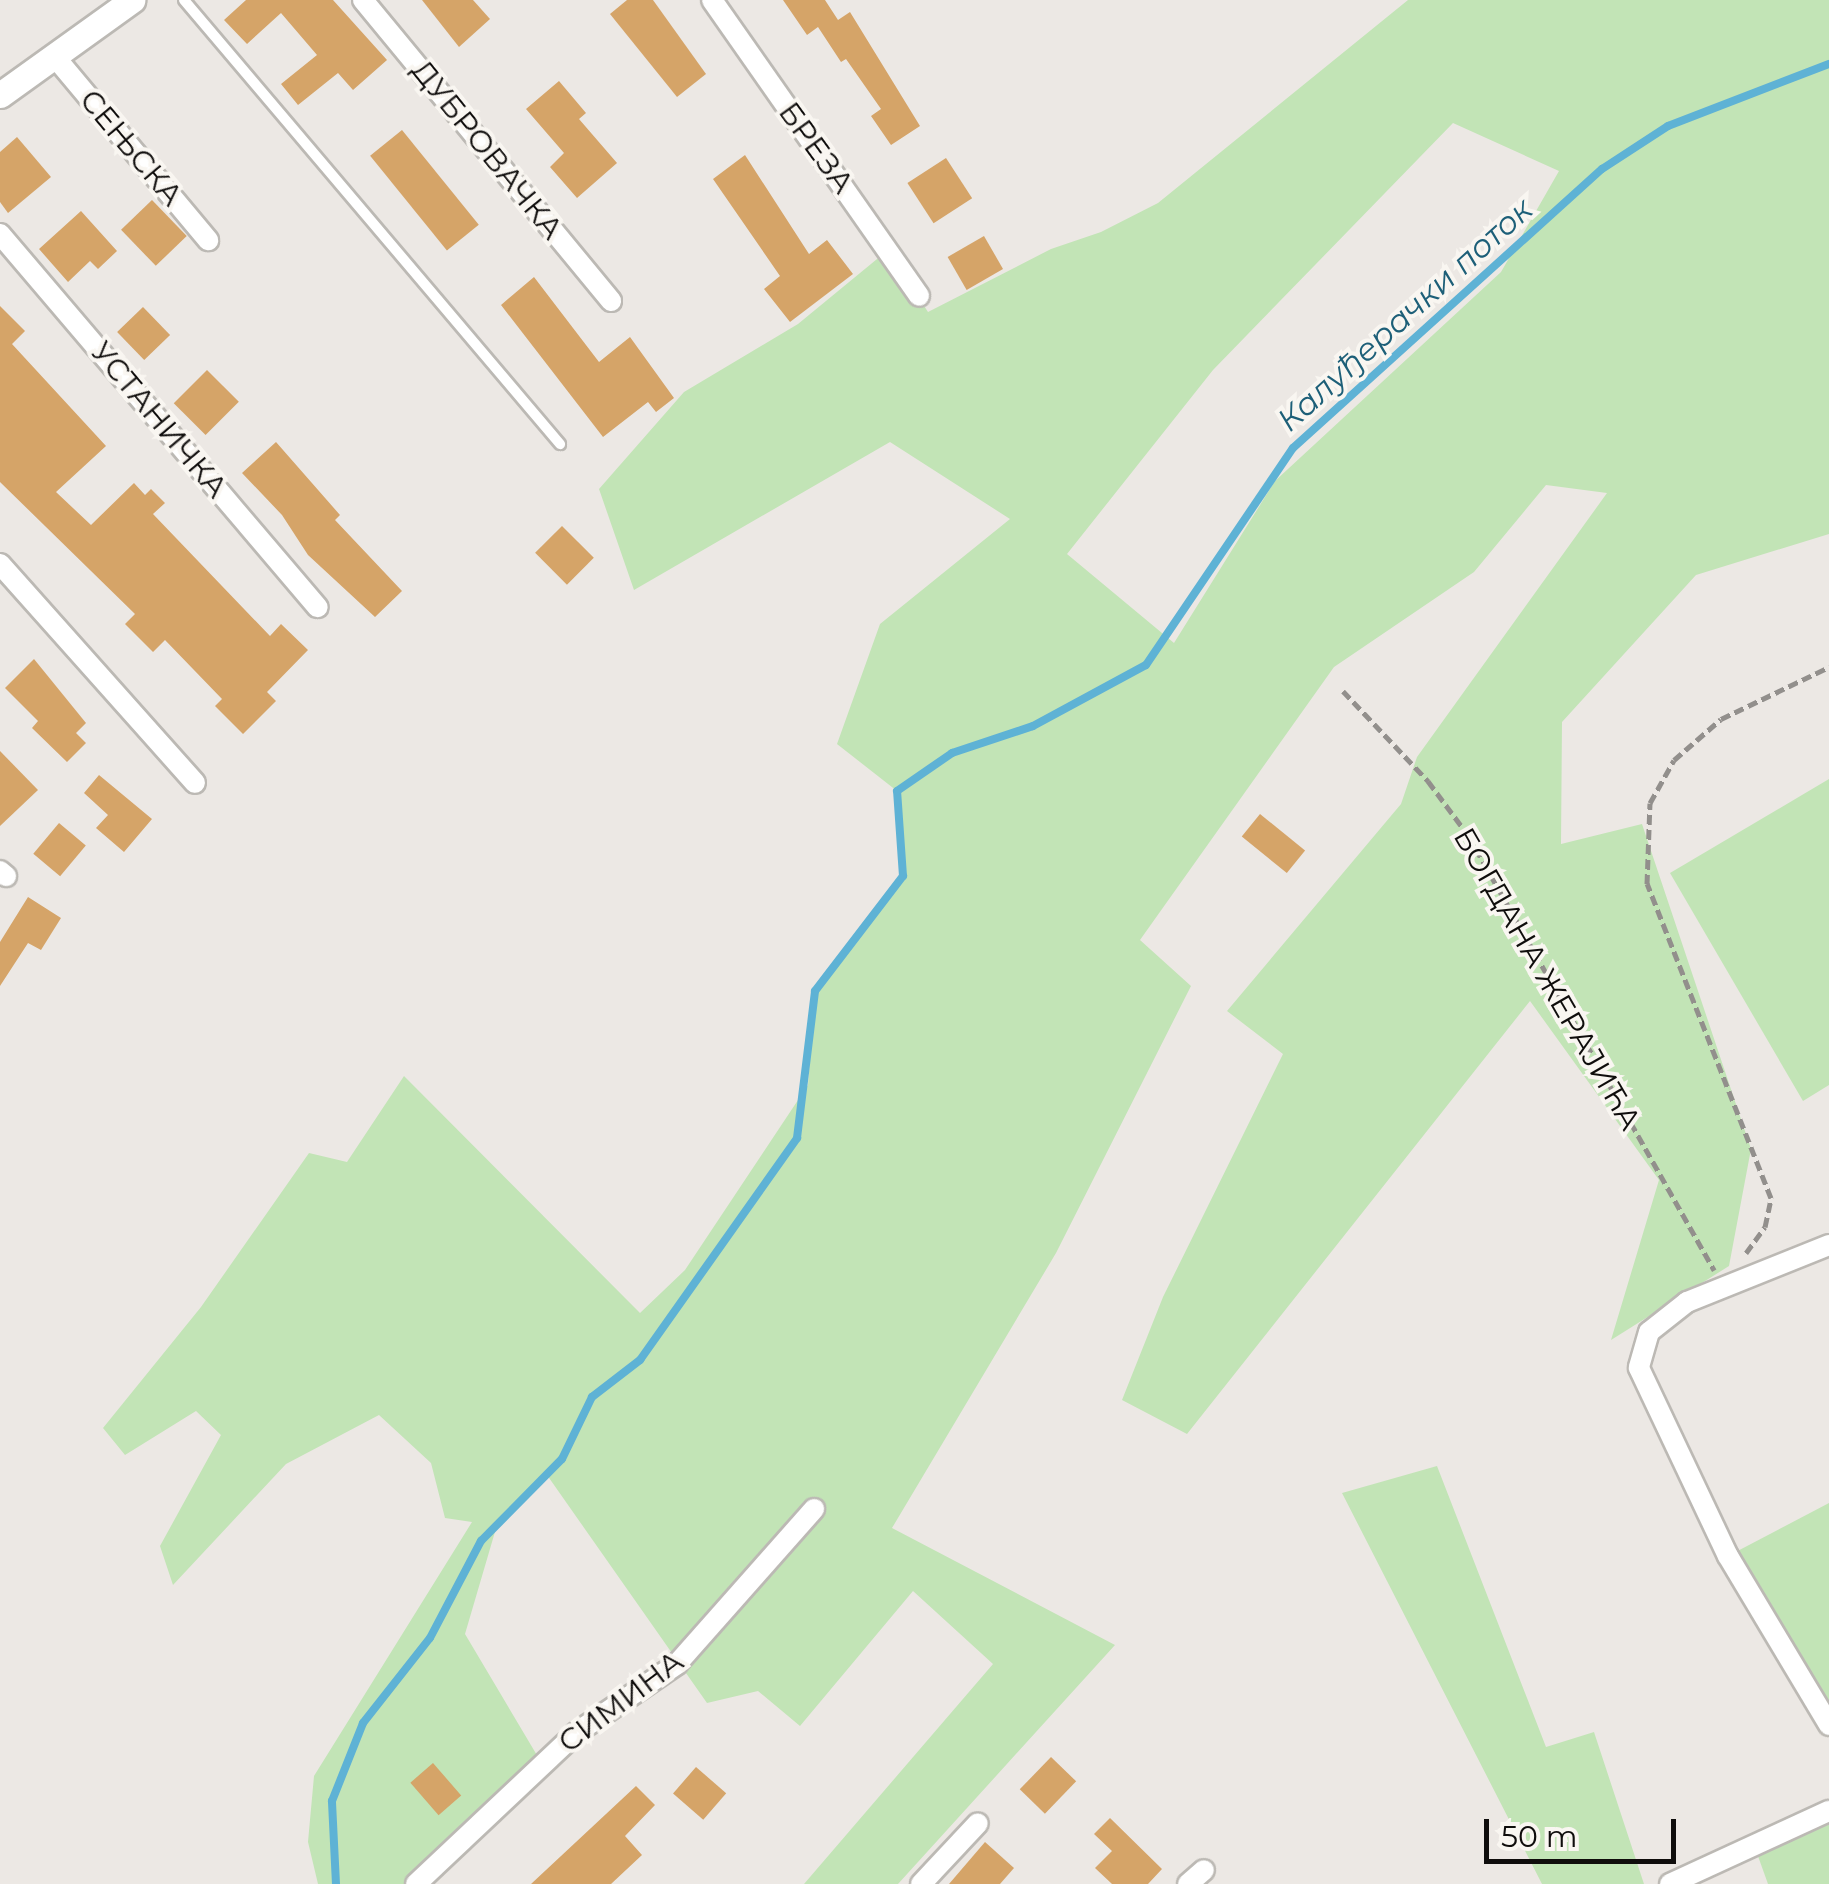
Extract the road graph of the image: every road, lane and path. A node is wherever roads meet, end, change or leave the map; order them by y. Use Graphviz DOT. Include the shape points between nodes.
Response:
graph roads {
  1 [pos="132,0"];
  2 [pos="184,0"];
  3 [pos="363,0"];
  4 [pos="712,0"];
  5 [pos="55,56"];
  6 [pos="0,95"];
  7 [pos="0,234"];
  8 [pos="208,240"];
  9 [pos="919,296"];
  10 [pos="611,301"];
  11 [pos="560,444"];
  12 [pos="0,564"];
  13 [pos="318,607"];
  14 [pos="1829,667"];
  15 [pos="1343,691"];
  16 [pos="195,783"];
  17 [pos="1829,1245"];
  18 [pos="1733,1282"];
  19 [pos="814,1509"];
  20 [pos="1829,1725"];
  21 [pos="1829,1811"];
  22 [pos="978,1823"];
  23 [pos="416,1884"];
  24 [pos="922,1884"];
  25 [pos="1670,1884"];
  1 -- 5 [label="street"];
  2 -- 11 [label="lane"];
  3 -- 10 [label="street, ДУБРОВАЧКА"];
  4 -- 9 [label="street, БРЕЗА"];
  5 -- 6 [label="street"];
  5 -- 8 [label="street, СЕЊСКА"];
  7 -- 13 [label="street, УСТАНИЧКА"];
  12 -- 16 [label="street"];
  14 -- 18 [label="path" via="1710,728 1674,760 1650,803 1648,884 1771,1198 1766,1227"];
  15 -- 18 [label="path, БОГДАНА ЖЕРАЈИЋА" via="1428,781 1468,835"];
  17 -- 18 [label="street"];
  18 -- 20 [label="street" via="1654,1325 1641,1354 1640,1378 1728,1556"];
  19 -- 23 [label="street, СИМИНА" via="677,1664 564,1742"];
  21 -- 25 [label="street"];
  22 -- 24 [label="street"];
}
